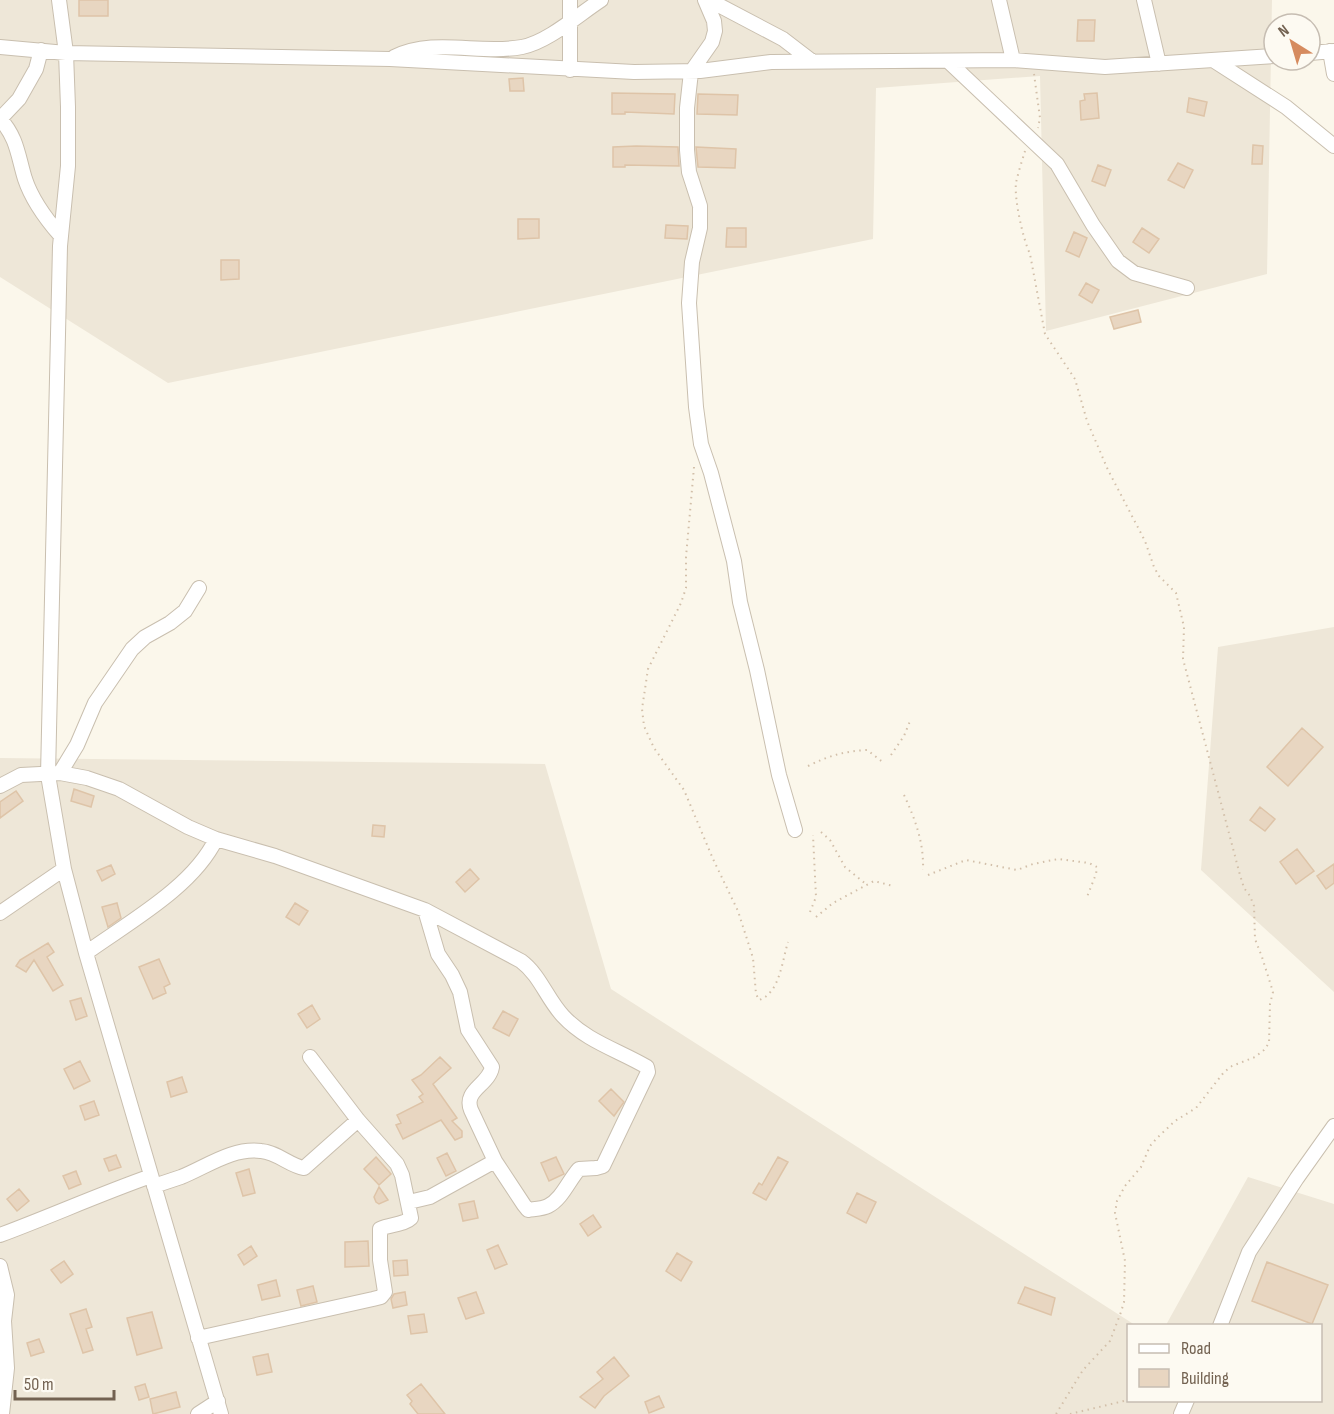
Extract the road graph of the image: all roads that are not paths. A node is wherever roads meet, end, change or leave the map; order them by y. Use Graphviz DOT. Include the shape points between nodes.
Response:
graph roads {
  1 [pos="59,0"];
  2 [pos="570,0"];
  3 [pos="601,0"];
  4 [pos="707,0"];
  5 [pos="999,0"];
  6 [pos="1144,0"];
  7 [pos="569,21"];
  8 [pos="0,47"];
  9 [pos="40,50"];
  10 [pos="1332,51"];
  11 [pos="66,53"];
  12 [pos="1262,57"];
  13 [pos="390,59"];
  14 [pos="1013,60"];
  15 [pos="1213,60"];
  16 [pos="813,62"];
  17 [pos="949,62"];
  18 [pos="1159,64"];
  19 [pos="570,70"];
  20 [pos="691,72"];
  21 [pos="1334,74"];
  22 [pos="0,119"];
  23 [pos="1334,146"];
  24 [pos="60,235"];
  25 [pos="1187,288"];
  26 [pos="199,588"];
  27 [pos="54,774"];
  28 [pos="0,786"];
  29 [pos="795,830"];
  30 [pos="216,839"];
  31 [pos="64,869"];
  32 [pos="425,910"];
  33 [pos="0,913"];
  34 [pos="86,953"];
  35 [pos="309,1057"];
  36 [pos="358,1120"];
  37 [pos="1334,1126"];
  38 [pos="495,1161"];
  39 [pos="152,1181"];
  40 [pos="409,1202"];
  41 [pos="0,1235"];
  42 [pos="0,1266"];
  43 [pos="1221,1324"];
  44 [pos="198,1338"];
  45 [pos="220,1408"];
  46 [pos="2,1414"];
  47 [pos="198,1414"];
  1 -- 11 [label="street"];
  2 -- 7 [label="street"];
  3 -- 7 [label="street"];
  4 -- 16 [label="street" via="783,39"];
  4 -- 20 [label="street" via="715,31"];
  5 -- 14 [label="street"];
  6 -- 18 [label="street"];
  7 -- 13 [label="street" via="543,41 521,48 427,47"];
  7 -- 19 [label="street"];
  8 -- 9 [label="street"];
  9 -- 11 [label="street"];
  9 -- 22 [label="street" via="36,69 19,99"];
  10 -- 21 [label="street"];
  11 -- 13 [label="street"];
  11 -- 24 [label="street" via="68,166"];
  12 -- 15 [label="street"];
  13 -- 19 [label="street"];
  14 -- 17 [label="street"];
  14 -- 18 [label="street" via="1105,67"];
  15 -- 18 [label="street"];
  15 -- 23 [label="street" via="1286,107"];
  16 -- 17 [label="street"];
  16 -- 20 [label="street" via="748,64"];
  17 -- 25 [label="street" via="1057,164 1118,261 1134,273"];
  19 -- 20 [label="street"];
  20 -- 29 [label="street" via="687,150 689,172 700,206 700,228 689,303 701,444 734,561 778,775"];
  22 -- 24 [label="street" via="19,148 36,203"];
  24 -- 27 [label="street"];
  26 -- 27 [label="street" via="185,611 132,649 95,703 77,745"];
  27 -- 28 [label="street" via="21,775"];
  27 -- 30 [label="street" via="87,778 119,789"];
  27 -- 31 [label="street"];
  30 -- 32 [label="street"];
  30 -- 34 [label="street" via="198,867 178,886"];
  31 -- 33 [label="street"];
  31 -- 34 [label="street"];
  32 -- 38 [label="street" via="438,954 460,992 468,1030 492,1067 491,1075 469,1096 468,1103"];
  32 -- 38 [label="street" via="521,961 530,968 561,1015 581,1033 647,1067 603,1166 579,1168 549,1206 528,1210"];
  34 -- 39 [label="street"];
  35 -- 36 [label="street"];
  36 -- 39 [label="street" via="304,1168 264,1151 248,1150 181,1177"];
  36 -- 40 [label="street" via="397,1164"];
  37 -- 43 [label="street" via="1248,1252"];
  38 -- 40 [label="street" via="430,1197"];
  39 -- 41 [label="street" via="92,1197"];
  39 -- 44 [label="street"];
  40 -- 44 [label="street" via="410,1221 380,1229 385,1287 381,1297"];
  42 -- 46 [label="street" via="7,1295 7,1368"];
  44 -- 45 [label="street"];
  45 -- 47 [label="street"];
}
